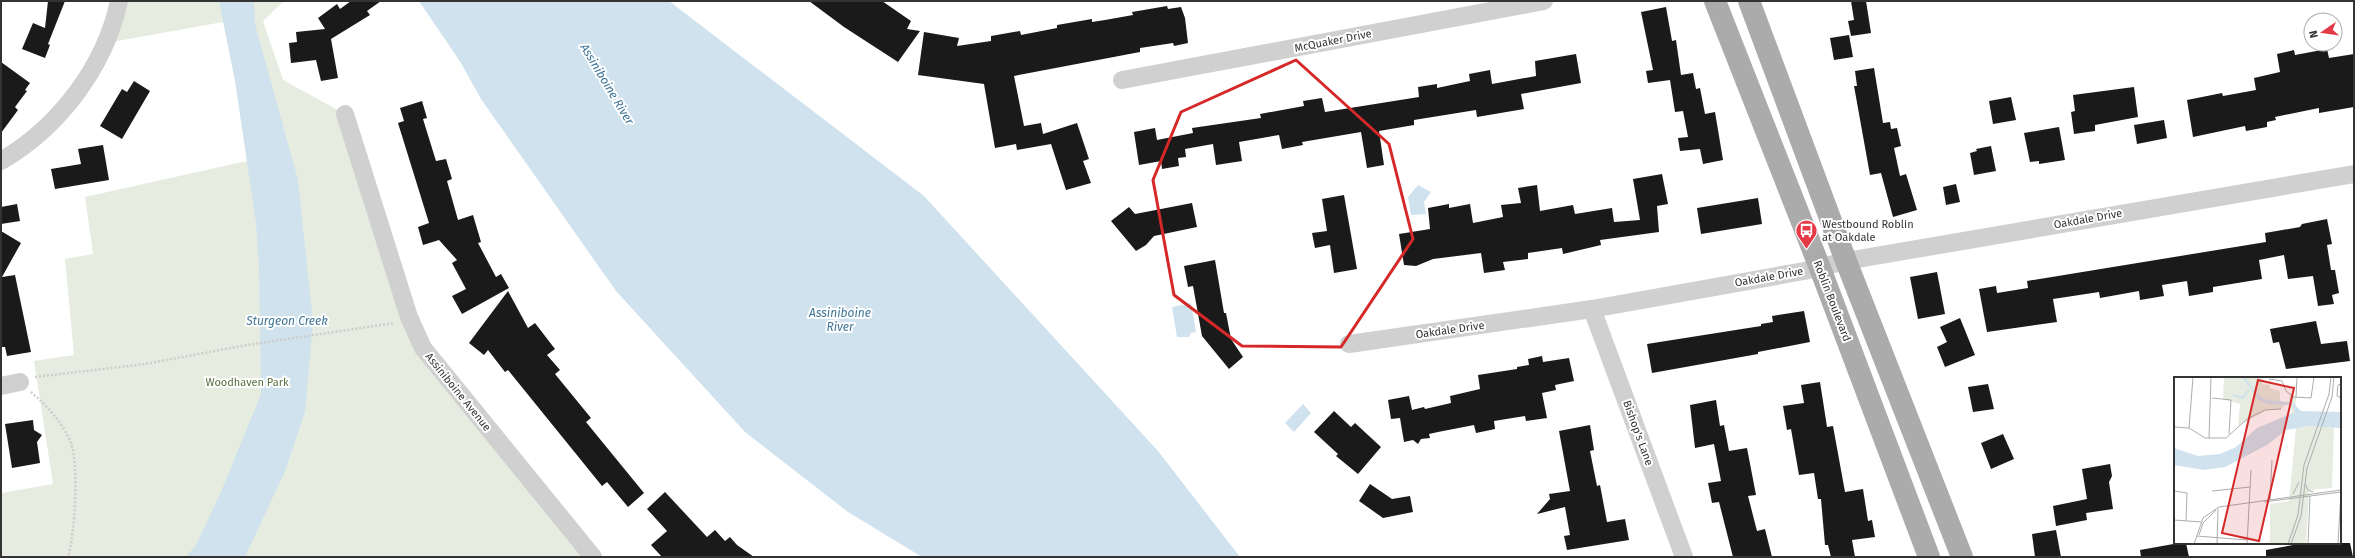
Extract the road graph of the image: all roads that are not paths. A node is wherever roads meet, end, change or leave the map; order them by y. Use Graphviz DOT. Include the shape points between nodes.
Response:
graph roads {
  1 [pos="119,1"];
  2 [pos="1544,1"];
  3 [pos="1715,1"];
  4 [pos="1749,1"];
  5 [pos="1122,80"];
  6 [pos="345,114"];
  7 [pos="1,161"];
  8 [pos="2354,174"];
  9 [pos="1846,260"];
  10 [pos="1820,268"];
  11 [pos="1592,309"];
  12 [pos="1349,344"];
  13 [pos="20,382"];
  14 [pos="1,386"];
  15 [pos="592,557"];
  16 [pos="1684,557"];
  17 [pos="1929,557"];
  18 [pos="1962,557"];
  1 -- 7 [label="street" via="106,43 68,105 36,135"];
  2 -- 5 [label="street, McQuaker Drive"];
  3 -- 10 [label="main road, Roblin Boulevard"];
  4 -- 9 [label="main road"];
  6 -- 15 [label="street, Assiniboine Avenue" via="409,317 423,348"];
  8 -- 9 [label="street, Oakdale Drive"];
  9 -- 10 [label="street, Oakdale Drive"];
  9 -- 18 [label="main road"];
  10 -- 11 [label="street, Oakdale Drive"];
  10 -- 17 [label="main road, Roblin Boulevard"];
  11 -- 12 [label="street, Oakdale Drive"];
  11 -- 16 [label="street, Bishop's Lane"];
  13 -- 14 [label="street"];
}
